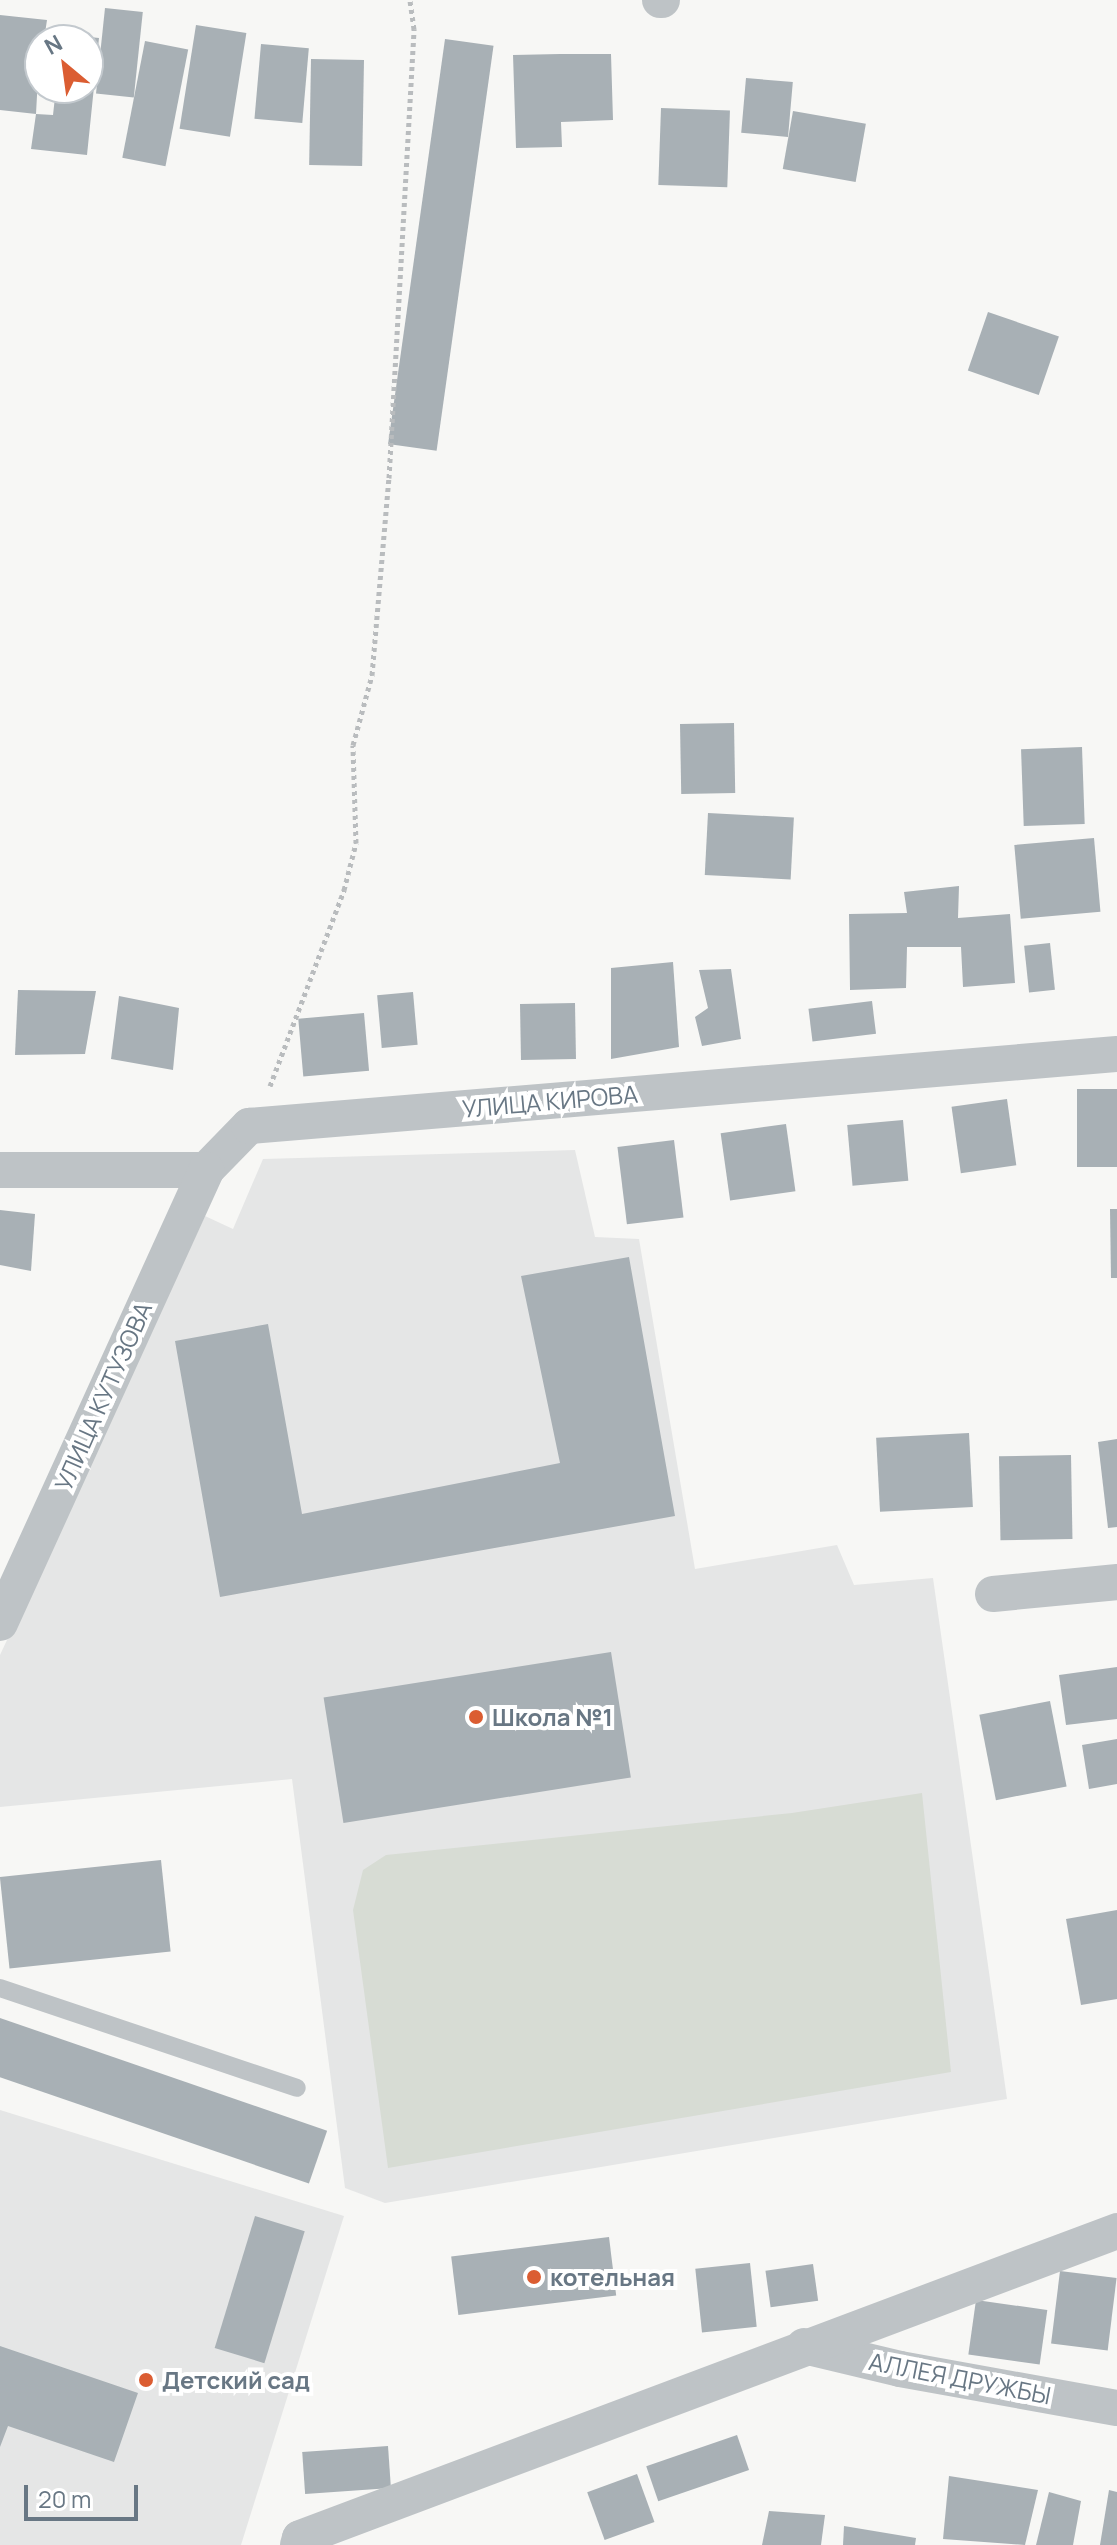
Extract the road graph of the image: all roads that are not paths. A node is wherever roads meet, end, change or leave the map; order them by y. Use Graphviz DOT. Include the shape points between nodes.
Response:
graph roads {
  1 [pos="1117,1054"];
  2 [pos="0,1170"];
  3 [pos="206,1170"];
  4 [pos="1117,1582"];
  5 [pos="993,1594"];
  6 [pos="0,1623"];
  7 [pos="0,1988"];
  8 [pos="297,2088"];
  9 [pos="1117,2231"];
  10 [pos="804,2346"];
  11 [pos="1117,2408"];
  12 [pos="298,2545"];
  1 -- 3 [label="street, УЛИЦА КИРОВА" via="249,1126"];
  2 -- 3 [label="street"];
  3 -- 6 [label="street, УЛИЦА КУТУЗОВА"];
  4 -- 5 [label="street"];
  7 -- 8 [label="lane"];
  9 -- 10 [label="street"];
  10 -- 11 [label="street, АЛЛЕЯ ДРУЖБЫ"];
  10 -- 12 [label="street" via="300,2538"];
}
